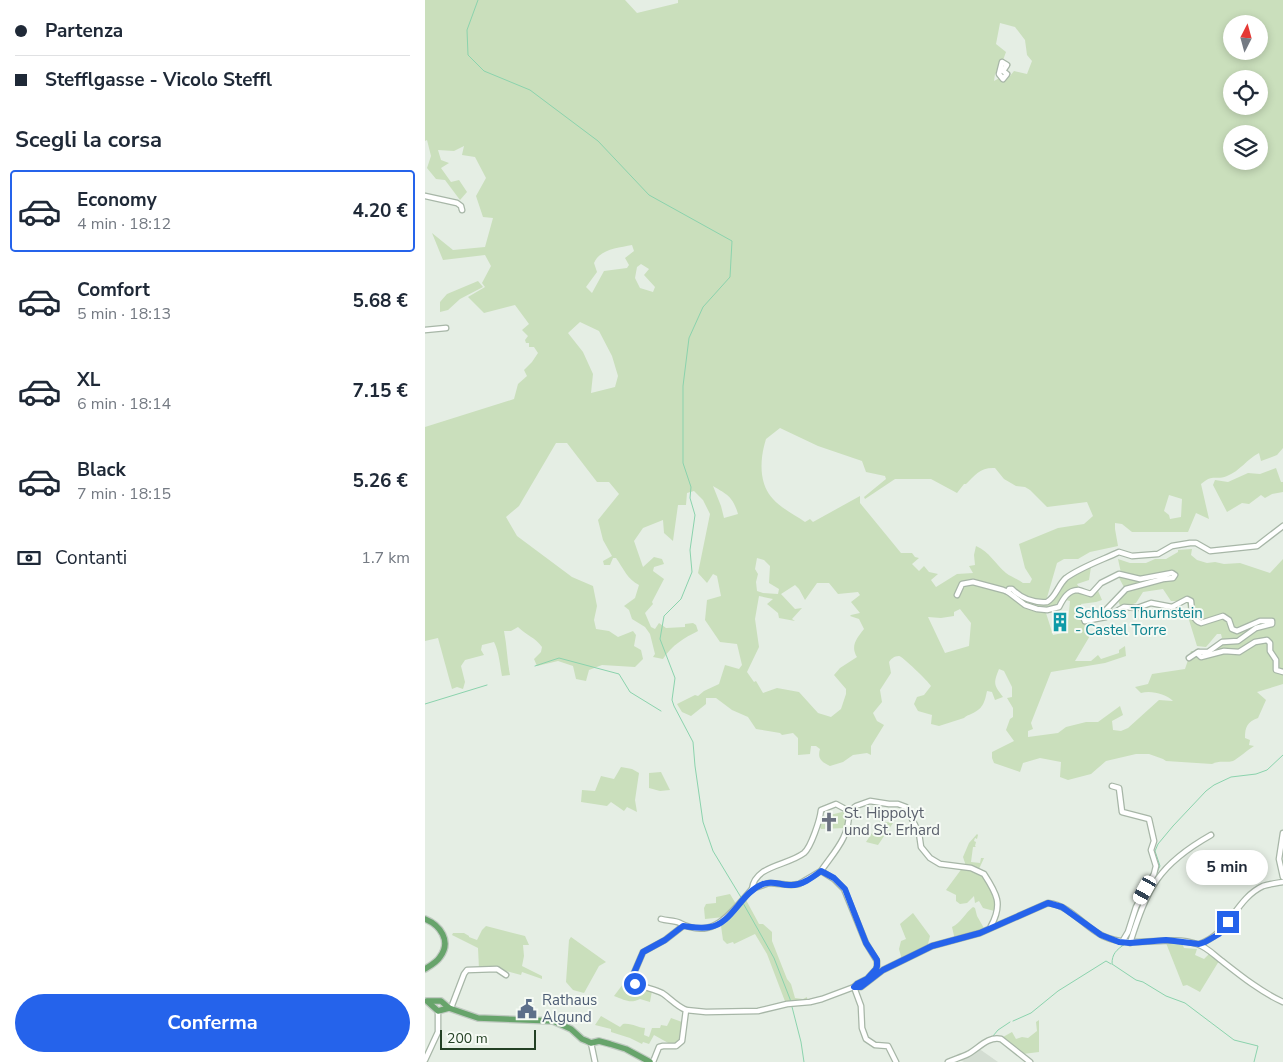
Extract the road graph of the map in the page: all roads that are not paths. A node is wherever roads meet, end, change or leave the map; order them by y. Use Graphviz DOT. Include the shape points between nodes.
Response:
graph roads {
  1 [pos="425,196"];
  2 [pos="462,210"];
  3 [pos="446,328"];
  4 [pos="425,330"];
  5 [pos="1283,526"];
  6 [pos="1008,592"];
  7 [pos="957,595"];
  8 [pos="1199,652"];
  9 [pos="1189,658"];
  10 [pos="1283,672"];
  11 [pos="1113,786"];
  12 [pos="849,811"];
  13 [pos="1283,833"];
  14 [pos="1211,835"];
  15 [pos="821,871"];
  16 [pos="1283,877"];
  17 [pos="1283,882"];
  18 [pos="752,889"];
  19 [pos="425,919"];
  20 [pos="661,919"];
  21 [pos="683,926"];
  22 [pos="990,927"];
  23 [pos="1122,942"];
  24 [pos="1130,943"];
  25 [pos="1199,944"];
  26 [pos="425,970"];
  27 [pos="506,976"];
  28 [pos="854,987"];
  29 [pos="426,1000"];
  30 [pos="1283,1002"];
  31 [pos="443,1008"];
  32 [pos="686,1010"];
  33 [pos="591,1043"];
  34 [pos="425,1060"];
  35 [pos="595,1062"];
  36 [pos="651,1062"];
  37 [pos="896,1062"];
  38 [pos="948,1062"];
  39 [pos="1030,1062"];
  1 -- 2 [label="street" via="457,203"];
  3 -- 4 [label="street"];
  5 -- 6 [label="street" via="1257,546 1210,551 1190,543 1172,546 1158,554 1132,556 1119,552 1071,575 1047,602 1032,601 1012,589"];
  6 -- 7 [label="street" via="970,582 962,584"];
  6 -- 8 [label="street" via="1030,608 1047,610 1059,607 1063,598 1077,590 1091,594 1101,583 1119,574 1140,579 1173,574 1173,578 1126,589 1104,612 1084,620 1088,622 1124,607 1137,608 1151,603 1172,607 1187,599 1191,601 1192,614 1201,623 1223,616 1237,631 1260,621 1272,621 1272,624 1256,628 1238,641 1222,642 1208,652"];
  8 -- 9 [label="street"];
  8 -- 10 [label="street" via="1201,657 1224,651 1239,652 1255,642 1267,640 1276,660 1276,670"];
  11 -- 23 [label="street" via="1119,788 1122,812 1149,818 1154,841 1151,850 1156,866"];
  12 -- 15 [label="street" via="845,836"];
  12 -- 18 [label="street" via="836,804 821,810 806,852 761,873"];
  12 -- 22 [label="street" via="870,801 906,807 919,832 921,847 930,858 940,864 971,868 984,874 999,905"];
  13 -- 16 [label="street" via="1279,852"];
  14 -- 24 [label="street" via="1167,865 1143,903"];
  15 -- 18 [label="street" via="799,884 769,883"];
  15 -- 28 [label="street" via="845,889 866,943 877,960 876,969"];
  17 -- 25 [label="street" via="1263,886 1239,907 1219,934"];
  18 -- 21 [label="street" via="725,920 716,925"];
  19 -- 26 [label="main road" via="437,925 445,942 441,956"];
  20 -- 21 [label="street"];
  21 -- 32 [label="street" via="642,954 631,981 662,993"];
  22 -- 23 [label="street" via="1051,903 1062,907 1101,935"];
  22 -- 28 [label="street" via="932,946 883,970 861,987"];
  23 -- 24 [label="street"];
  24 -- 25 [label="street" via="1166,940"];
  25 -- 30 [label="street"];
  27 -- 31 [label="street" via="497,969 467,970"];
  28 -- 32 [label="street" via="814,1001 754,1011"];
  28 -- 37 [label="street" via="866,1038 875,1045 888,1046"];
  29 -- 31 [label="main road"];
  29 -- 31 [label="main road" via="441,1001"];
  31 -- 33 [label="main road" via="481,1019 553,1021"];
  31 -- 34 [label="street" via="438,1032"];
  32 -- 36 [label="street" via="682,1042 676,1046 659,1047"];
  33 -- 35 [label="street"];
  33 -- 36 [label="main road" via="597,1040 626,1049"];
  38 -- 39 [label="street" via="997,1038"];
}
